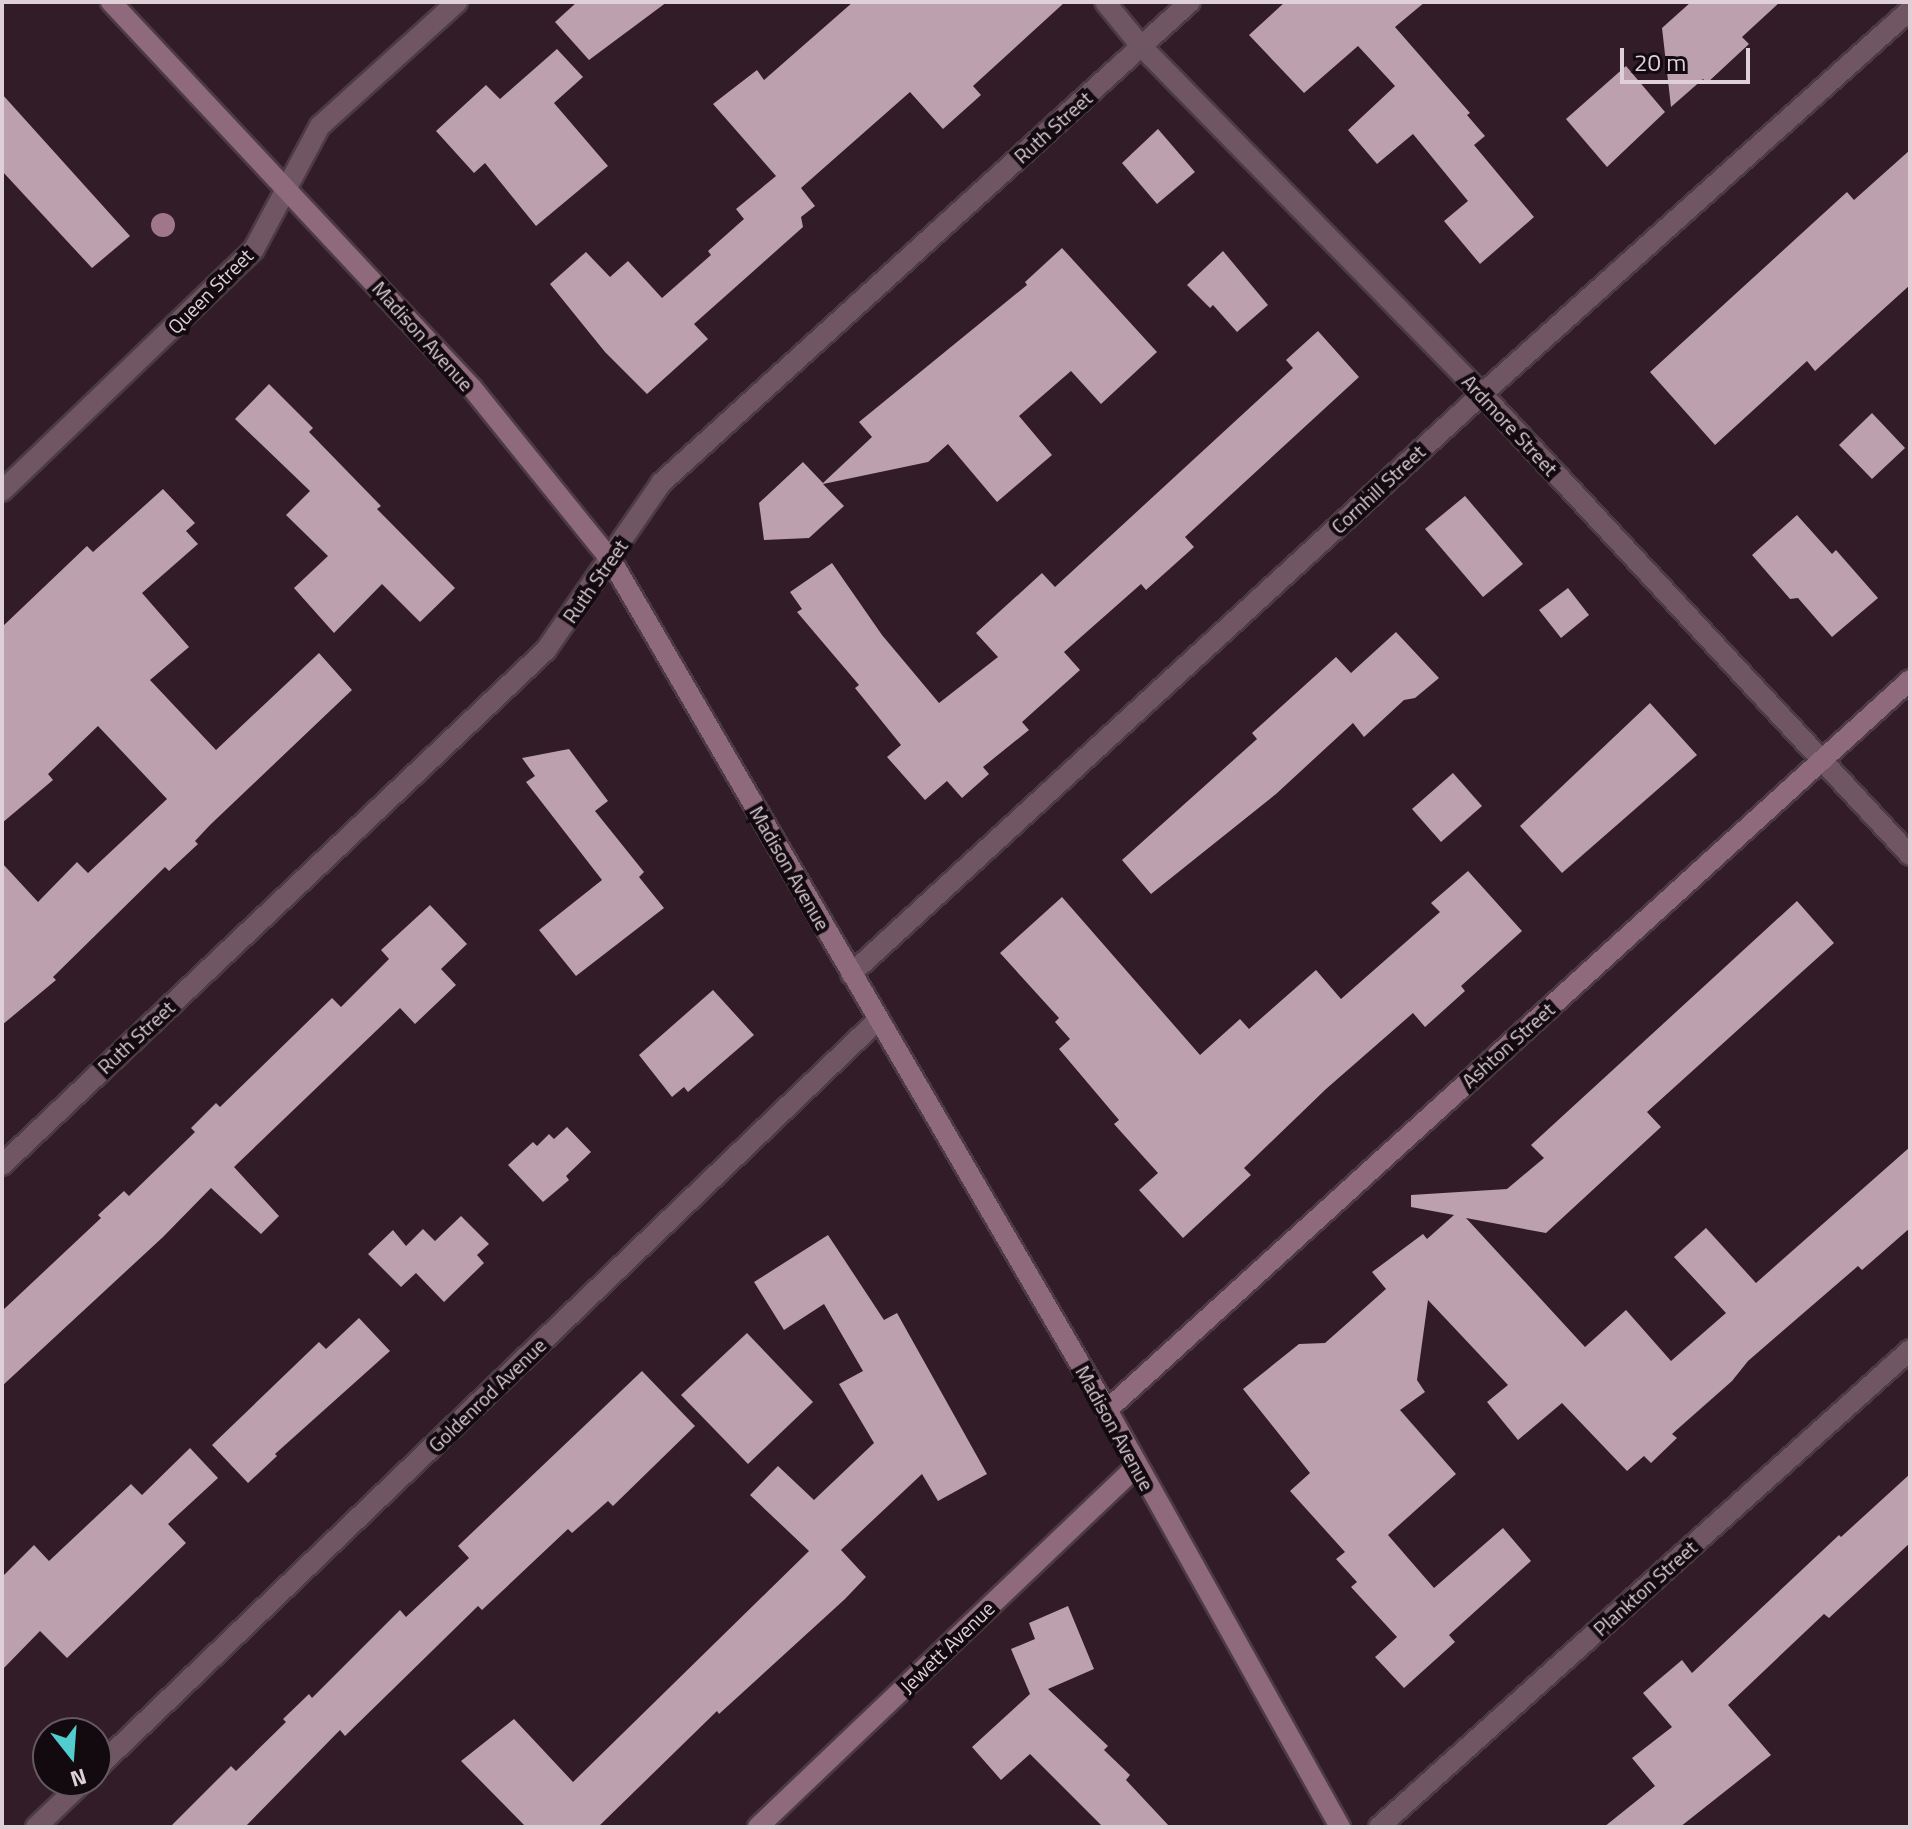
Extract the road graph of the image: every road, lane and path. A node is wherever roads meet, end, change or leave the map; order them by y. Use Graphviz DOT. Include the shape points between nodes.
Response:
graph roads {
  1 [pos="111,2"];
  2 [pos="457,2"];
  3 [pos="1105,2"];
  4 [pos="1190,2"];
  5 [pos="1910,10"];
  6 [pos="1141,46"];
  7 [pos="287,188"];
  8 [pos="1482,394"];
  9 [pos="2,491"];
  10 [pos="611,560"];
  11 [pos="1910,680"];
  12 [pos="1822,759"];
  13 [pos="1910,855"];
  14 [pos="851,974"];
  15 [pos="878,1020"];
  16 [pos="2,1165"];
  17 [pos="1910,1350"];
  18 [pos="1107,1410"];
  19 [pos="1137,1466"];
  20 [pos="112,1754"];
  21 [pos="67,1797"];
  22 [pos="36,1827"];
  23 [pos="758,1827"];
  24 [pos="1340,1827"];
  25 [pos="1379,1827"];
  1 -- 7 [label="main road, Madison Avenue"];
  2 -- 7 [label="street, Queen Street" via="320,126"];
  3 -- 6 [label="street, Ardmore Street"];
  4 -- 6 [label="street, Ruth Street"];
  5 -- 8 [label="street, Cornhill Street"];
  6 -- 8 [label="street, Ardmore Street"];
  6 -- 10 [label="street, Ruth Street" via="661,483"];
  7 -- 9 [label="street, Queen Street" via="254,249"];
  7 -- 10 [label="main road, Madison Avenue" via="472,388"];
  8 -- 12 [label="street, Ardmore Street"];
  8 -- 14 [label="street, Cornhill Street"];
  10 -- 14 [label="main road, Madison Avenue"];
  10 -- 16 [label="street, Ruth Street" via="546,650"];
  11 -- 12 [label="main road, Ashton Street"];
  12 -- 13 [label="street, Ardmore Street"];
  12 -- 18 [label="main road, Ashton Street"];
  14 -- 15 [label="main road, Madison Avenue"];
  15 -- 18 [label="main road, Madison Avenue"];
  15 -- 20 [label="street, Goldenrod Avenue"];
  17 -- 25 [label="street, Plankton Street"];
  18 -- 19 [label="main road, Madison Avenue"];
  19 -- 23 [label="main road, Jewett Avenue"];
  19 -- 24 [label="main road, Madison Avenue"];
  21 -- 22 [label="street"];
}
